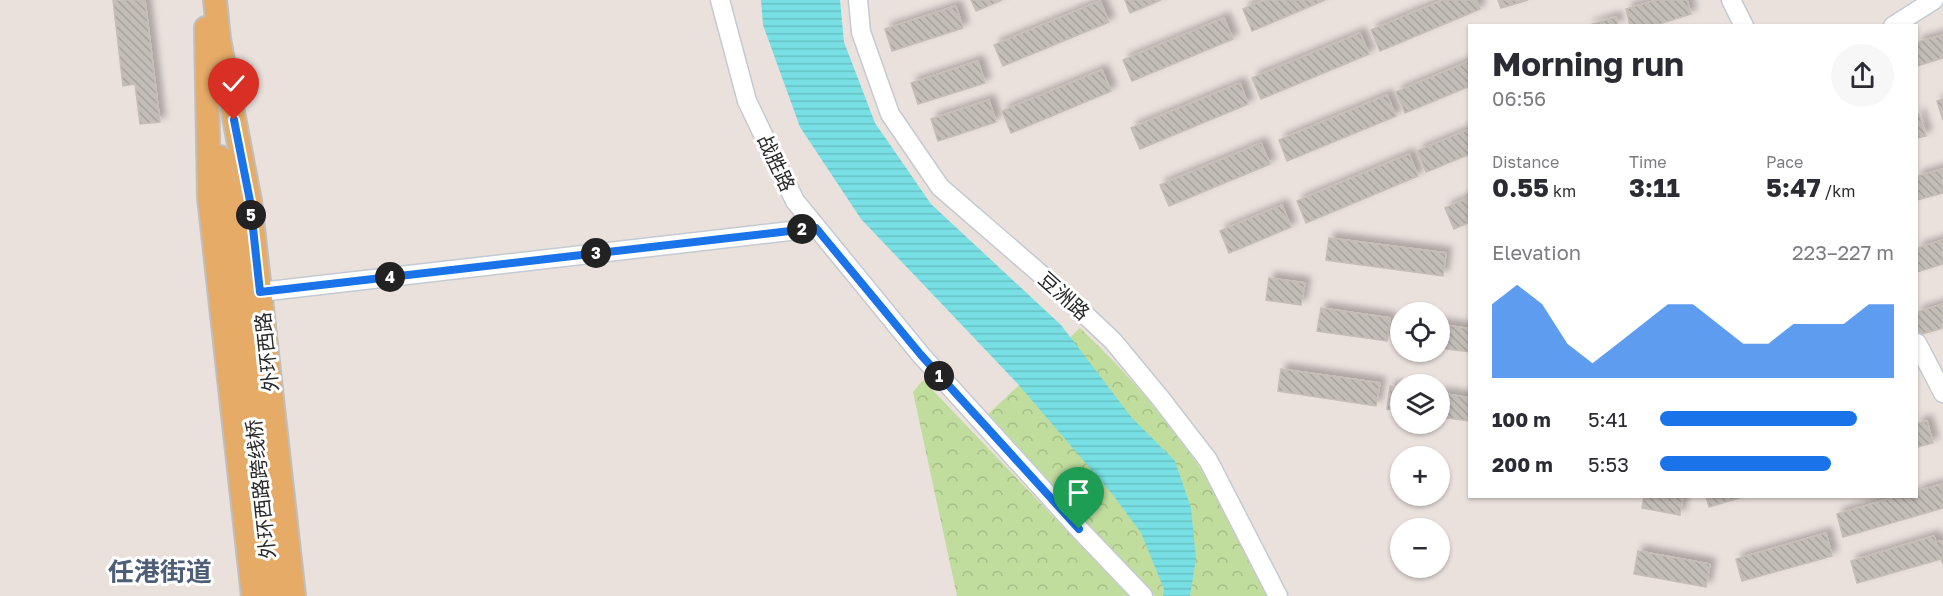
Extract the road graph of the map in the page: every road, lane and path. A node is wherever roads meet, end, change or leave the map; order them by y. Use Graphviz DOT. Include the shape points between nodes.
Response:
graph roads {
  1 [pos="202,0"];
  2 [pos="215,0"];
  3 [pos="720,0"];
  4 [pos="858,0"];
  5 [pos="1731,0"];
  6 [pos="1934,0"];
  7 [pos="1743,24"];
  8 [pos="1896,24"];
  9 [pos="213,38"];
  10 [pos="229,204"];
  11 [pos="816,228"];
  12 [pos="260,292"];
  13 [pos="1918,345"];
  14 [pos="1943,393"];
  15 [pos="253,596"];
  16 [pos="273,596"];
  17 [pos="294,596"];
  18 [pos="1143,596"];
  19 [pos="1278,596"];
  1 -- 9 [label="main road, 外环西路"];
  2 -- 9 [label="main road, 外环西路"];
  3 -- 11 [label="street, 战胜路" via="747,101 795,201"];
  4 -- 19 [label="street, 豆洲路" via="861,32 890,114 940,187 1113,341 1161,399 1208,460"];
  5 -- 7 [label="street"];
  6 -- 8 [label="street"];
  9 -- 10 [label="main road, 外环西路" via="231,175"];
  9 -- 12 [label="main road, 外环西路" via="250,201"];
  9 -- 15 [label="main road, 外环西路" via="209,197"];
  10 -- 16 [label="main road, 外环西路跨线桥"];
  11 -- 12 [label="street"];
  11 -- 18 [label="street, 战胜路" via="921,355"];
  12 -- 17 [label="main road, 外环西路"];
  13 -- 14 [label="street"];
}
